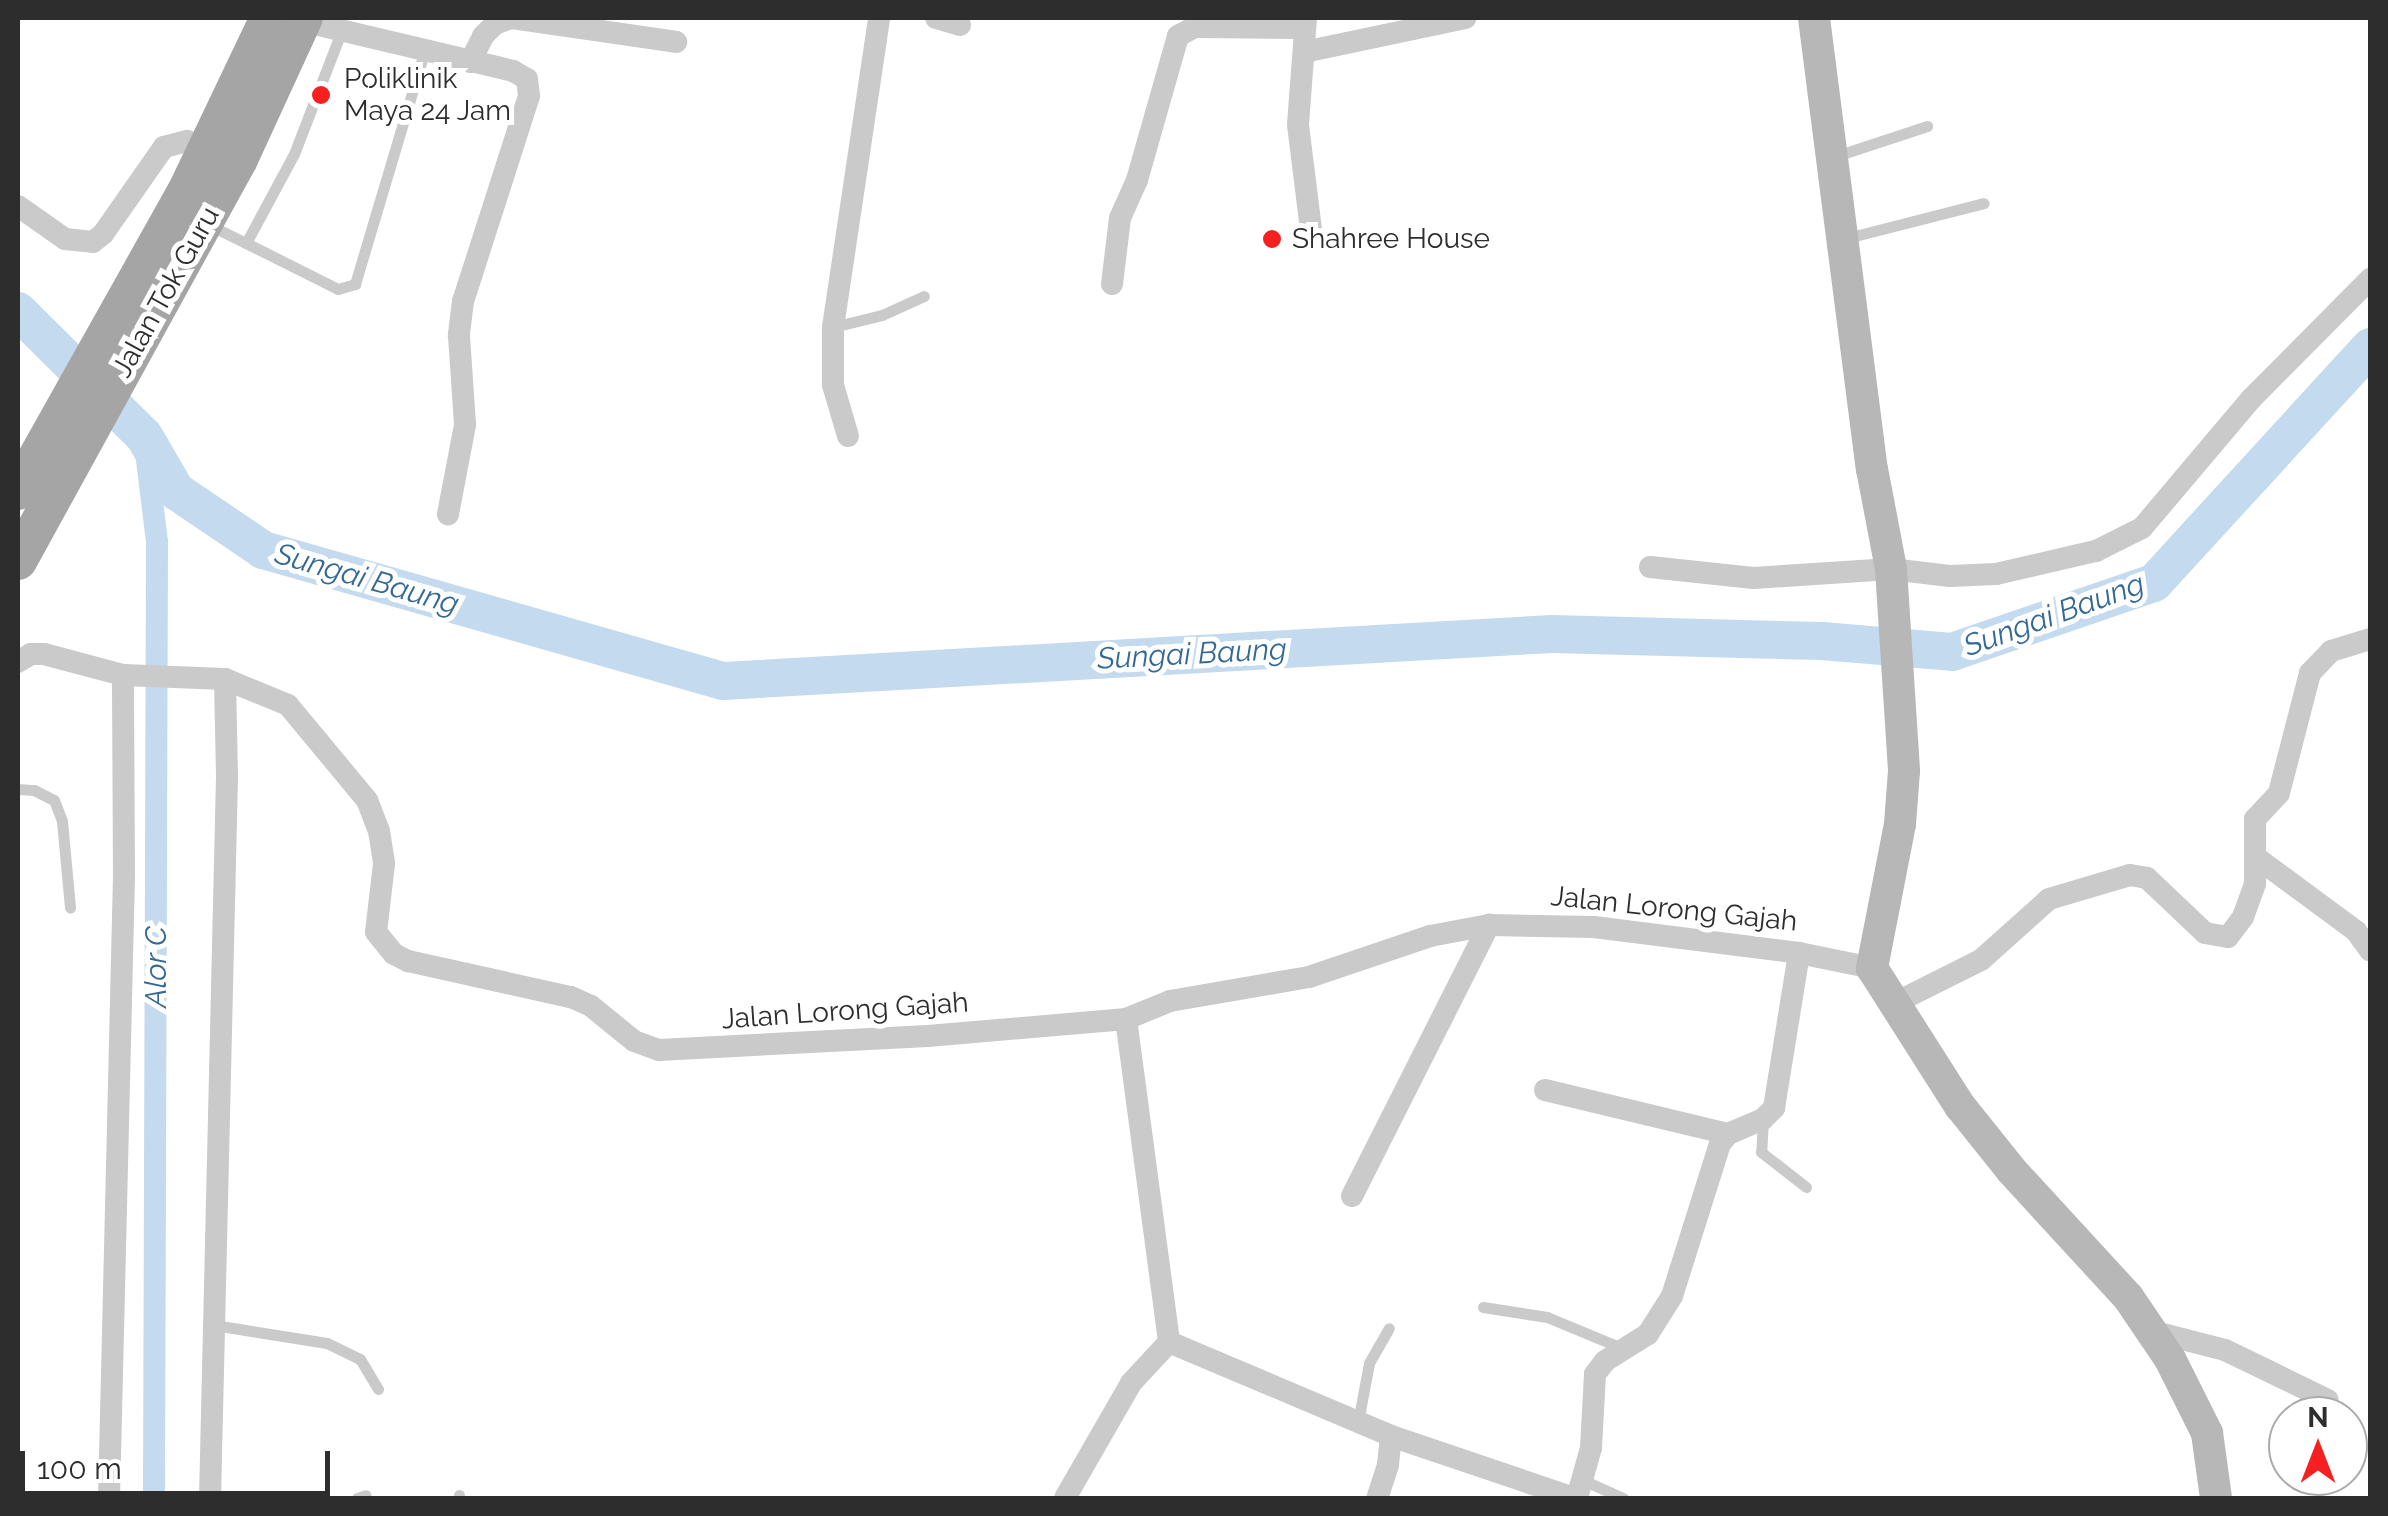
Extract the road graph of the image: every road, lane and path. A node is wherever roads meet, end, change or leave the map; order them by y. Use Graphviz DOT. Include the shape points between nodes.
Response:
graph roads {
  1 [pos="511,18"];
  2 [pos="878,18"];
  3 [pos="936,18"];
  4 [pos="1465,18"];
  5 [pos="1814,18"];
  6 [pos="292,19"];
  7 [pos="960,24"];
  8 [pos="341,32"];
  9 [pos="1305,33"];
  10 [pos="676,42"];
  11 [pos="424,52"];
  12 [pos="470,62"];
  13 [pos="1926,126"];
  14 [pos="206,156"];
  15 [pos="1832,158"];
  16 [pos="1984,203"];
  17 [pos="18,206"];
  18 [pos="205,223"];
  19 [pos="1312,229"];
  20 [pos="1843,239"];
  21 [pos="246,244"];
  22 [pos="2370,279"];
  23 [pos="1112,284"];
  24 [pos="146,293"];
  25 [pos="924,296"];
  26 [pos="833,327"];
  27 [pos="848,436"];
  28 [pos="56,456"];
  29 [pos="18,491"];
  30 [pos="448,514"];
  31 [pos="18,561"];
  32 [pos="1650,567"];
  33 [pos="1891,570"];
  34 [pos="2370,640"];
  35 [pos="18,662"];
  36 [pos="130,675"];
  37 [pos="214,678"];
  38 [pos="18,789"];
  39 [pos="2257,858"];
  40 [pos="70,908"];
  41 [pos="1489,925"];
  42 [pos="2370,950"];
  43 [pos="1799,953"];
  44 [pos="1872,968"];
  45 [pos="1897,1002"];
  46 [pos="1126,1020"];
  47 [pos="1545,1090"];
  48 [pos="1763,1120"];
  49 [pos="1728,1134"];
  50 [pos="1806,1187"];
  51 [pos="1352,1196"];
  52 [pos="1483,1307"];
  53 [pos="214,1324"];
  54 [pos="1389,1328"];
  55 [pos="2151,1331"];
  56 [pos="1169,1342"];
  57 [pos="1626,1350"];
  58 [pos="378,1389"];
  59 [pos="2320,1396"];
  60 [pos="1358,1422"];
  61 [pos="1391,1436"];
  62 [pos="1579,1493"];
  63 [pos="210,1496"];
  64 [pos="109,1498"];
  65 [pos="235,1498"];
  66 [pos="1065,1498"];
  67 [pos="1377,1498"];
  68 [pos="1623,1498"];
  69 [pos="2216,1498"];
  1 -- 10 [label="street"];
  1 -- 12 [label="street" via="483,36"];
  2 -- 26 [label="street"];
  3 -- 7 [label="street"];
  4 -- 9 [label="street"];
  5 -- 15 [label="street"];
  6 -- 8 [label="street"];
  6 -- 14 [label="main road, Jalan Tok Guru"];
  6 -- 18 [label="main road, Jalan Tok Guru"];
  8 -- 11 [label="street"];
  8 -- 21 [label="lane" via="294,154"];
  9 -- 19 [label="street" via="1298,125"];
  9 -- 23 [label="street" via="1195,27 1178,36 1120,218"];
  11 -- 12 [label="street"];
  11 -- 21 [label="lane" via="354,284 338,289"];
  12 -- 30 [label="street" via="514,71 527,79 529,96 463,301 465,425"];
  13 -- 15 [label="lane"];
  14 -- 17 [label="street" via="187,141 164,147 93,242 66,238"];
  14 -- 24 [label="main road, Jalan Tok Guru"];
  15 -- 20 [label="street"];
  16 -- 20 [label="lane"];
  18 -- 21 [label="lane"];
  18 -- 24 [label="main road, Jalan Tok Guru"];
  20 -- 33 [label="street"];
  22 -- 33 [label="street" via="2252,398 2142,528 2096,551 1996,574"];
  24 -- 28 [label="main road, Jalan Tok Guru"];
  25 -- 26 [label="lane"];
  26 -- 27 [label="street" via="833,381"];
  28 -- 29 [label="main road, Jalan Tok Guru"];
  28 -- 31 [label="main road, Jalan Tok Guru"];
  32 -- 33 [label="street" via="1752,578"];
  33 -- 44 [label="street" via="1904,772"];
  34 -- 39 [label="street" via="2331,651 2310,672 2279,793 2255,819"];
  35 -- 36 [label="street, Jalan Lorong Gajah" via="44,654"];
  36 -- 37 [label="street, Jalan Lorong Gajah"];
  36 -- 64 [label="street"];
  37 -- 46 [label="street, Jalan Lorong Gajah" via="288,706 367,800 384,864 376,932 408,961 571,997 634,1042 659,1050"];
  37 -- 53 [label="street" via="227,776"];
  38 -- 40 [label="lane" via="54,800"];
  39 -- 42 [label="street" via="2356,931"];
  39 -- 45 [label="street" via="2243,917 2228,937 2205,933 2147,878 2130,875 2049,899 1981,960"];
  41 -- 43 [label="street, Jalan Lorong Gajah" via="1554,923"];
  41 -- 46 [label="street, Jalan Lorong Gajah" via="1430,936 1310,977 1170,1001"];
  41 -- 51 [label="street"];
  43 -- 44 [label="street, Jalan Lorong Gajah"];
  43 -- 48 [label="street" via="1780,1088"];
  44 -- 45 [label="street"];
  45 -- 55 [label="street" via="1960,1106"];
  46 -- 56 [label="street"];
  47 -- 49 [label="street"];
  48 -- 49 [label="street"];
  48 -- 50 [label="lane" via="1761,1152"];
  49 -- 57 [label="street" via="1672,1296 1648,1334"];
  52 -- 57 [label="lane" via="1547,1317"];
  53 -- 58 [label="lane" via="328,1343 360,1358"];
  53 -- 63 [label="street"];
  54 -- 60 [label="lane" via="1369,1364"];
  55 -- 59 [label="street" via="2225,1350"];
  55 -- 69 [label="street" via="2207,1434"];
  56 -- 60 [label="street"];
  56 -- 66 [label="street" via="1131,1383"];
  57 -- 62 [label="street" via="1595,1374"];
  60 -- 61 [label="street"];
  61 -- 62 [label="street"];
  61 -- 67 [label="street"];
  62 -- 68 [label="lane"];
  63 -- 65 [label="lane"];
}
